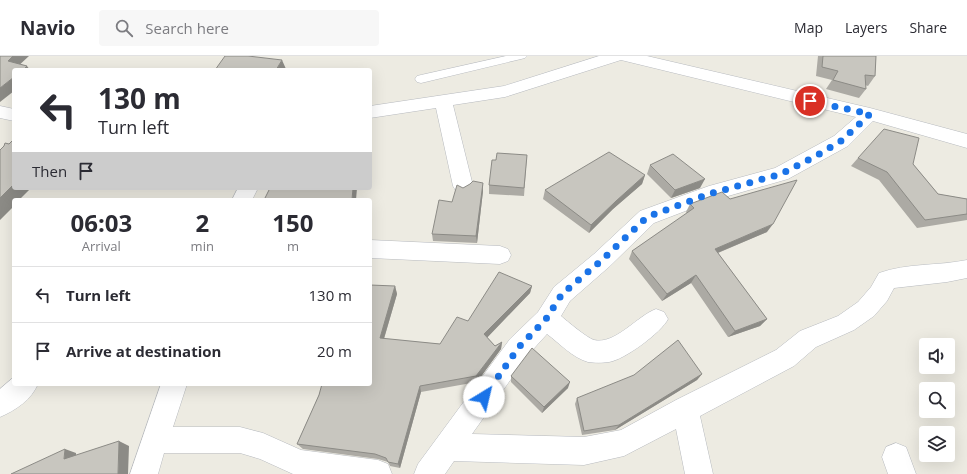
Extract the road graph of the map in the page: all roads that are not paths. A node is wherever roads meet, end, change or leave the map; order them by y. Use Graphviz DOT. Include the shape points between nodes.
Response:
graph roads {
  1 [pos="521,56"];
  2 [pos="616,56"];
  3 [pos="625,56"];
  4 [pos="702,56"];
  5 [pos="703,74"];
  6 [pos="421,79"];
  7 [pos="443,100"];
  8 [pos="0,112"];
  9 [pos="372,112"];
  10 [pos="870,114"];
  11 [pos="12,115"];
  12 [pos="967,141"];
  13 [pos="463,186"];
  14 [pos="372,249"];
  15 [pos="500,255"];
  16 [pos="967,269"];
  17 [pos="546,319"];
  18 [pos="656,319"];
  19 [pos="23,386"];
  20 [pos="173,386"];
  21 [pos="0,404"];
  22 [pos="685,409"];
  23 [pos="156,440"];
  24 [pos="448,447"];
  25 [pos="297,468"];
  26 [pos="144,474"];
  27 [pos="378,474"];
  28 [pos="428,474"];
  29 [pos="699,474"];
  1 -- 6 [label="lane"];
  2 -- 7 [label="street" via="505,91"];
  3 -- 5 [label="street"];
  4 -- 5 [label="street"];
  5 -- 10 [label="street"];
  7 -- 9 [label="street"];
  7 -- 13 [label="street"];
  8 -- 11 [label="street"];
  10 -- 12 [label="street"];
  10 -- 17 [label="street" via="841,141 781,174 709,194 647,217 562,294"];
  14 -- 15 [label="street"];
  16 -- 22 [label="street" via="954,273 887,280 866,309 846,323 808,339 785,358"];
  17 -- 18 [label="street" via="589,351 610,351"];
  17 -- 24 [label="street" via="519,347"];
  19 -- 21 [label="street"];
  20 -- 23 [label="street"];
  22 -- 24 [label="street" via="624,443 584,451"];
  22 -- 29 [label="street"];
  23 -- 25 [label="street" via="240,440 263,446"];
  23 -- 26 [label="street"];
  24 -- 28 [label="street"];
  25 -- 27 [label="street"];
}
